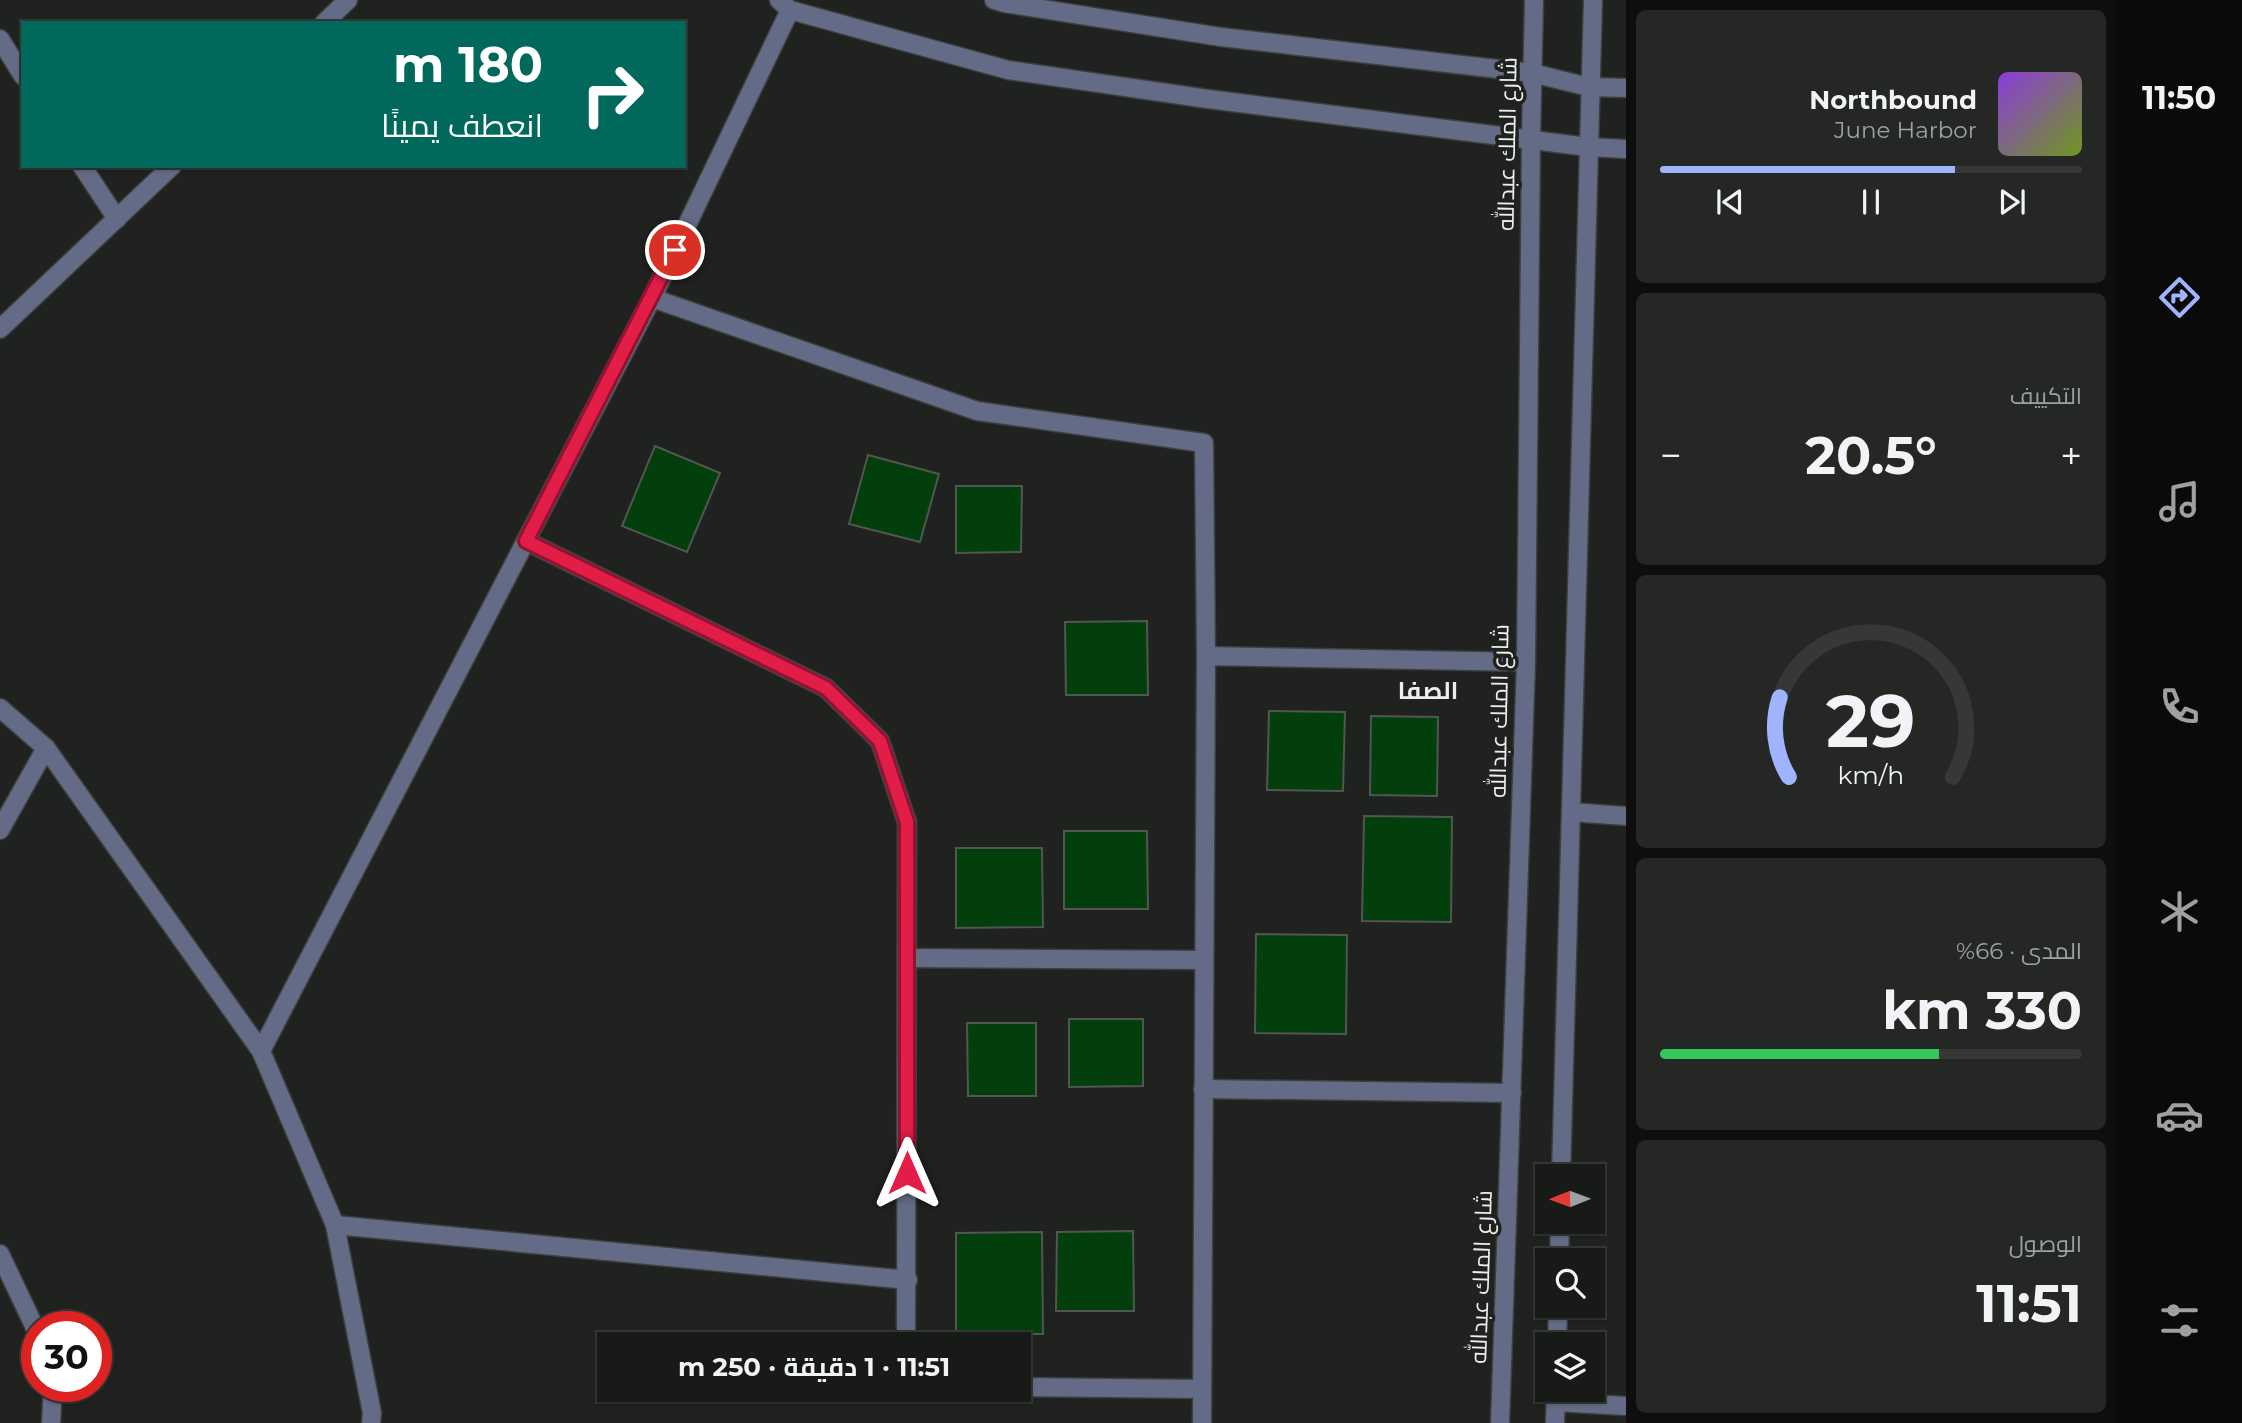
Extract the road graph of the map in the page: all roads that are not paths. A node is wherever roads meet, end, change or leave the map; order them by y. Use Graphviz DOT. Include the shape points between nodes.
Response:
graph roads {
  1 [pos="348,0"];
  2 [pos="994,0"];
  3 [pos="1534,0"];
  4 [pos="1593,0"];
  5 [pos="784,5"];
  6 [pos="327,12"];
  7 [pos="0,39"];
  8 [pos="21,73"];
  9 [pos="1532,73"];
  10 [pos="1590,87"];
  11 [pos="1626,88"];
  12 [pos="1531,139"];
  13 [pos="1588,147"];
  14 [pos="1626,149"];
  15 [pos="83,168"];
  16 [pos="170,168"];
  17 [pos="117,219"];
  18 [pos="652,298"];
  19 [pos="0,329"];
  20 [pos="526,541"];
  21 [pos="1206,656"];
  22 [pos="1526,662"];
  23 [pos="0,708"];
  24 [pos="46,748"];
  25 [pos="1571,811"];
  26 [pos="1626,816"];
  27 [pos="0,830"];
  28 [pos="907,958"];
  29 [pos="1203,960"];
  30 [pos="261,1051"];
  31 [pos="1203,1088"];
  32 [pos="1512,1093"];
  33 [pos="1561,1164"];
  34 [pos="335,1225"];
  35 [pos="0,1254"];
  36 [pos="908,1280"];
  37 [pos="27,1311"];
  38 [pos="906,1332"];
  39 [pos="1031,1387"];
  40 [pos="1202,1390"];
  41 [pos="52,1402"];
  42 [pos="1556,1402"];
  43 [pos="1598,1402"];
  44 [pos="1626,1406"];
  45 [pos="51,1423"];
  46 [pos="371,1423"];
  47 [pos="1202,1423"];
  48 [pos="1500,1423"];
  49 [pos="1555,1423"];
  1 -- 6 [label="street"];
  2 -- 9 [label="street" via="1221,37"];
  3 -- 9 [label="street, شارع الملك عبدالله"];
  4 -- 10 [label="street"];
  5 -- 12 [label="street" via="1008,70"];
  5 -- 18 [label="street"];
  7 -- 8 [label="street"];
  9 -- 10 [label="street"];
  9 -- 12 [label="street, شارع الملك عبدالله"];
  10 -- 11 [label="street"];
  10 -- 13 [label="street"];
  12 -- 13 [label="street"];
  12 -- 22 [label="street, شارع الملك عبدالله"];
  13 -- 14 [label="street"];
  13 -- 25 [label="street"];
  15 -- 17 [label="street"];
  16 -- 17 [label="street"];
  17 -- 19 [label="street"];
  18 -- 20 [label="street"];
  18 -- 21 [label="street" via="977,411 1204,443"];
  20 -- 28 [label="street" via="826,688 880,741 907,822"];
  20 -- 30 [label="street"];
  21 -- 22 [label="street"];
  21 -- 29 [label="street"];
  22 -- 32 [label="street, شارع الملك عبدالله"];
  23 -- 24 [label="street"];
  24 -- 27 [label="street"];
  24 -- 30 [label="street"];
  25 -- 26 [label="street"];
  25 -- 33 [label="street"];
  28 -- 29 [label="street"];
  28 -- 36 [label="street"];
  29 -- 31 [label="street"];
  30 -- 34 [label="street"];
  31 -- 32 [label="street"];
  31 -- 40 [label="street"];
  32 -- 48 [label="street, شارع الملك عبدالله"];
  34 -- 36 [label="street"];
  34 -- 46 [label="street"];
  35 -- 37 [label="street"];
  36 -- 38 [label="street"];
  39 -- 40 [label="street"];
  40 -- 47 [label="street"];
  41 -- 45 [label="street"];
  42 -- 49 [label="street"];
  43 -- 44 [label="street"];
}
